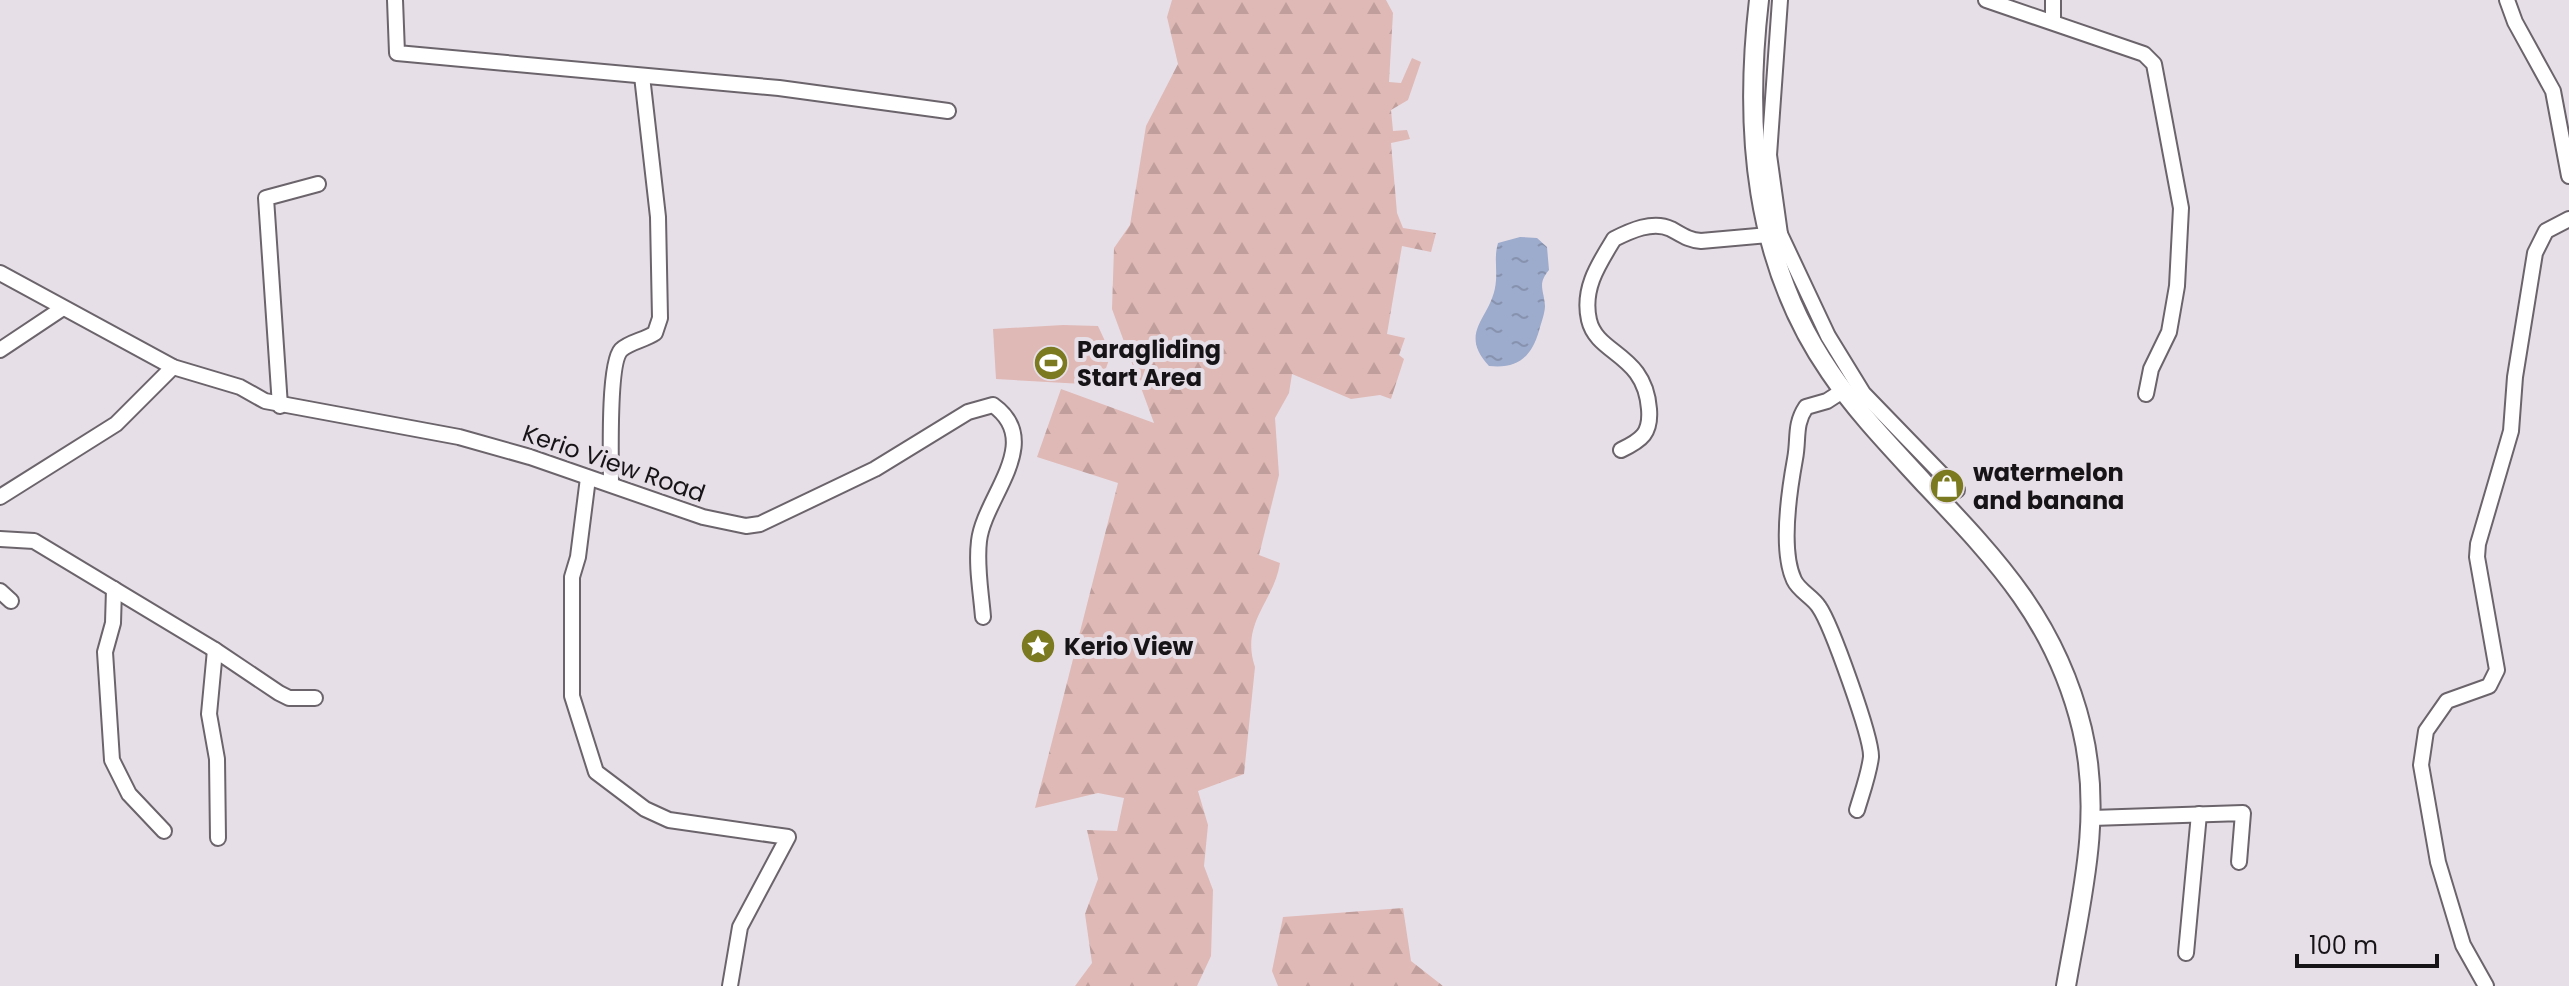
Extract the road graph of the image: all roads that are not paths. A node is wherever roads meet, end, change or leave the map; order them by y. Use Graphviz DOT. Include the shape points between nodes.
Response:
graph roads {
  1 [pos="395,0"];
  2 [pos="1759,0"];
  3 [pos="1780,0"];
  4 [pos="1986,0"];
  5 [pos="2053,0"];
  6 [pos="2507,0"];
  7 [pos="2053,21"];
  8 [pos="642,76"];
  9 [pos="948,111"];
  10 [pos="2569,176"];
  11 [pos="318,184"];
  12 [pos="2569,219"];
  13 [pos="1773,234"];
  14 [pos="0,273"];
  15 [pos="63,308"];
  16 [pos="0,350"];
  17 [pos="173,367"];
  18 [pos="1844,390"];
  19 [pos="2146,394"];
  20 [pos="280,406"];
  21 [pos="1621,450"];
  22 [pos="588,478"];
  23 [pos="611,484"];
  24 [pos="1957,490"];
  25 [pos="0,497"];
  26 [pos="0,539"];
  27 [pos="114,589"];
  28 [pos="983,617"];
  29 [pos="215,650"];
  30 [pos="315,698"];
  31 [pos="1857,810"];
  32 [pos="2199,814"];
  33 [pos="2092,818"];
  34 [pos="164,831"];
  35 [pos="218,838"];
  36 [pos="2239,862"];
  37 [pos="2186,953"];
  38 [pos="730,986"];
  39 [pos="2066,986"];
  40 [pos="2486,986"];
  1 -- 8 [label="street" via="397,53"];
  2 -- 13 [label="main road" via="1753,150"];
  3 -- 13 [label="street" via="1769,155"];
  4 -- 7 [label="street"];
  5 -- 7 [label="street"];
  6 -- 10 [label="street" via="2553,91"];
  7 -- 19 [label="street" via="2144,54 2154,64 2181,208 2169,332 2151,369"];
  8 -- 9 [label="street"];
  8 -- 23 [label="street" via="658,217 660,318 655,333 624,347 617,356"];
  11 -- 20 [label="street" via="266,198"];
  12 -- 40 [label="street" via="2546,231 2535,253 2508,449 2480,528 2477,557 2497,670 2489,686 2447,701 2421,747 2438,862 2463,945"];
  13 -- 18 [label="main road" via="1795,310"];
  13 -- 21 [label="street" via="1701,241 1653,226 1614,239 1589,285 1590,322 1646,385 1650,425 1646,436"];
  13 -- 24 [label="street" via="1863,393"];
  14 -- 15 [label="street, Kerio View Road"];
  15 -- 16 [label="street"];
  15 -- 17 [label="street, Kerio View Road"];
  17 -- 20 [label="street, Kerio View Road" via="240,387"];
  17 -- 25 [label="street" via="116,424"];
  18 -- 31 [label="street" via="1806,407 1796,421 1786,518 1794,582 1818,604 1836,638 1865,723 1871,754"];
  18 -- 33 [label="main road" via="2023,592 2069,684 2083,730"];
  20 -- 22 [label="street, Kerio View Road" via="459,437"];
  22 -- 23 [label="street, Kerio View Road"];
  22 -- 38 [label="street" via="572,577 572,696 596,772 669,820 788,837 740,927"];
  23 -- 28 [label="street, Kerio View Road" via="703,517 760,524 875,469 968,412 993,405 1011,425 1014,456 979,540"];
  26 -- 27 [label="street" via="34,541"];
  27 -- 29 [label="street"];
  27 -- 34 [label="street" via="105,652 112,760 129,794"];
  29 -- 30 [label="street" via="289,698"];
  29 -- 35 [label="street" via="209,714 217,759"];
  32 -- 33 [label="street"];
  32 -- 36 [label="street" via="2243,813"];
  32 -- 37 [label="street"];
  33 -- 39 [label="main road" via="2087,883"];
}
